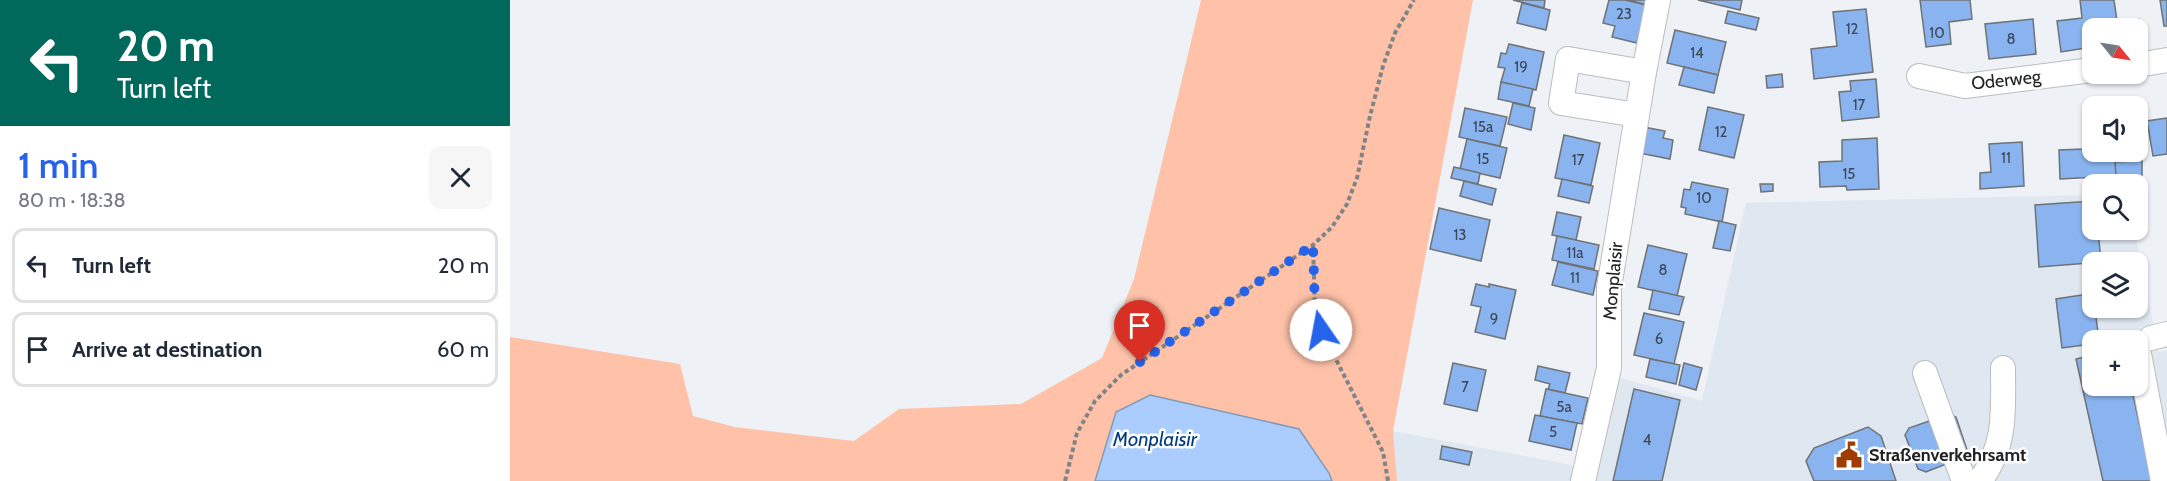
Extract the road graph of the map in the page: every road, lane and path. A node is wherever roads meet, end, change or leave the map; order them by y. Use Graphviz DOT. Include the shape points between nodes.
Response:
graph roads {
  1 [pos="1414,0"];
  2 [pos="1658,0"];
  3 [pos="2167,60"];
  4 [pos="2148,63"];
  5 [pos="2082,71"];
  6 [pos="1644,72"];
  7 [pos="1919,76"];
  8 [pos="1637,115"];
  9 [pos="1313,245"];
  10 [pos="2152,342"];
  11 [pos="2003,368"];
  12 [pos="1925,373"];
  13 [pos="1065,481"];
  14 [pos="1388,481"];
  15 [pos="1583,481"];
  16 [pos="1964,481"];
  17 [pos="1980,481"];
  18 [pos="2163,481"];
  1 -- 9 [label="path" via="1395,33 1383,66 1357,178 1347,204 1332,227"];
  2 -- 6 [label="street, Monplaisir"];
  3 -- 4 [label="street"];
  5 -- 7 [label="street, Oderweg" via="1965,86"];
  6 -- 8 [label="street, Monplaisir"];
  6 -- 8 [label="street" via="1568,59 1561,103"];
  8 -- 15 [label="street, Monplaisir" via="1609,288 1609,368"];
  9 -- 13 [label="path" via="1121,375 1095,401 1077,433"];
  9 -- 14 [label="path" via="1315,309 1321,330 1383,452"];
  10 -- 18 [label="street"];
  11 -- 17 [label="street" via="2003,432 1991,466"];
  12 -- 16 [label="street"];
}
